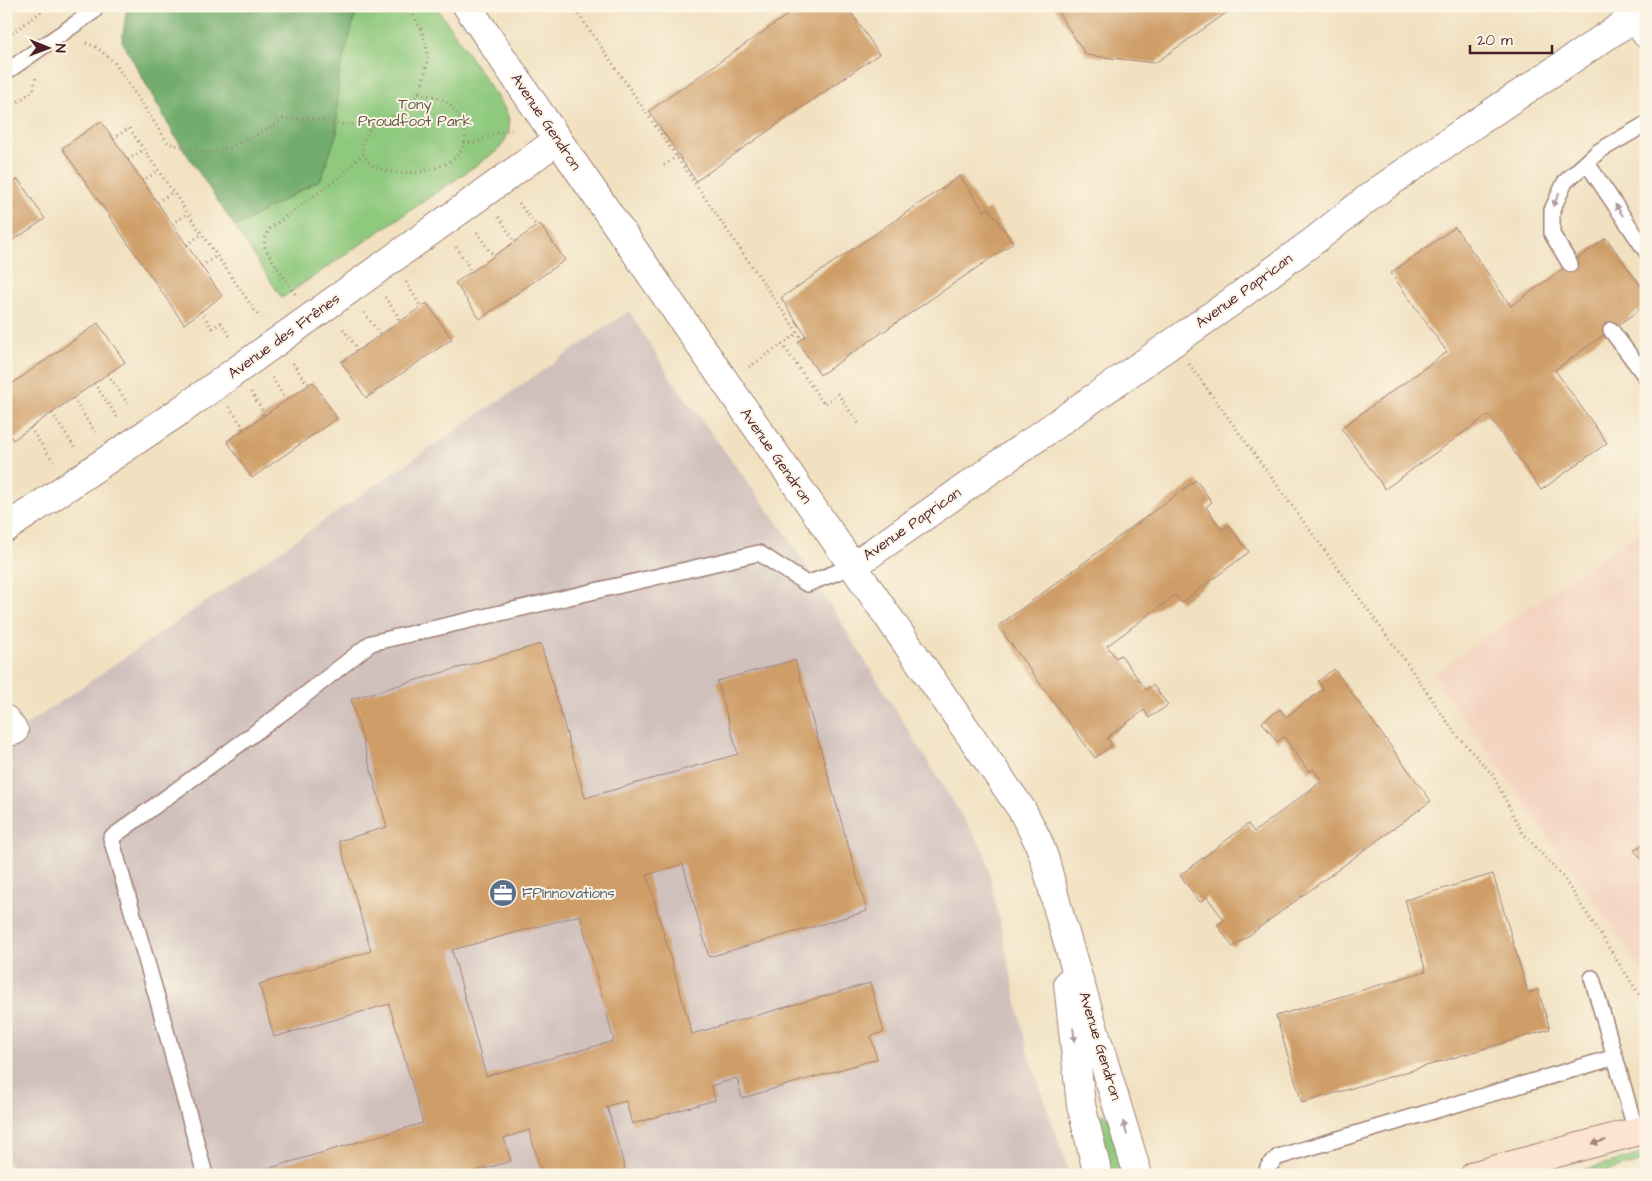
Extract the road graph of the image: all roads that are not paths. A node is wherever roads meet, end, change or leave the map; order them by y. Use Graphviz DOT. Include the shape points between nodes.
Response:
graph roads {
  1 [pos="467,6"];
  2 [pos="94,11"];
  3 [pos="1636,19"];
  4 [pos="6,72"];
  5 [pos="1646,124"];
  6 [pos="558,140"];
  7 [pos="1587,163"];
  8 [pos="1646,251"];
  9 [pos="1570,264"];
  10 [pos="1611,330"];
  11 [pos="1646,378"];
  12 [pos="6,528"];
  13 [pos="853,566"];
  14 [pos="1060,917"];
  15 [pos="1592,978"];
  16 [pos="1615,1057"];
  17 [pos="1641,1131"];
  18 [pos="205,1175"];
  19 [pos="1098,1175"];
  20 [pos="1138,1175"];
  21 [pos="1266,1175"];
  22 [pos="1476,1175"];
  1 -- 6 [label="street, Avenue Gendron"];
  2 -- 4 [label="lane"];
  3 -- 13 [label="street, Avenue Paprican" via="1372,195 1227,305"];
  5 -- 7 [label="lane" via="1599,151"];
  6 -- 12 [label="street, Avenue des Frênes" via="180,411"];
  6 -- 13 [label="street, Avenue Gendron"];
  8 -- 7 [label="lane, one-way"];
  7 -- 9 [label="lane, one-way" via="1566,182 1552,210 1552,234"];
  10 -- 11 [label="lane"];
  13 -- 14 [label="street, Avenue Gendron" via="1022,810 1038,841"];
  13 -- 18 [label="lane" via="807,584 759,553 371,643 286,710 111,838"];
  14 -- 19 [label="street, Avenue Gendron, one-way" via="1081,1105"];
  20 -- 14 [label="street, Avenue Gendron, one-way"];
  15 -- 16 [label="lane"];
  16 -- 17 [label="lane"];
  16 -- 21 [label="lane" via="1278,1157 1268,1167"];
  17 -- 22 [label="main road, one-way"];
}
